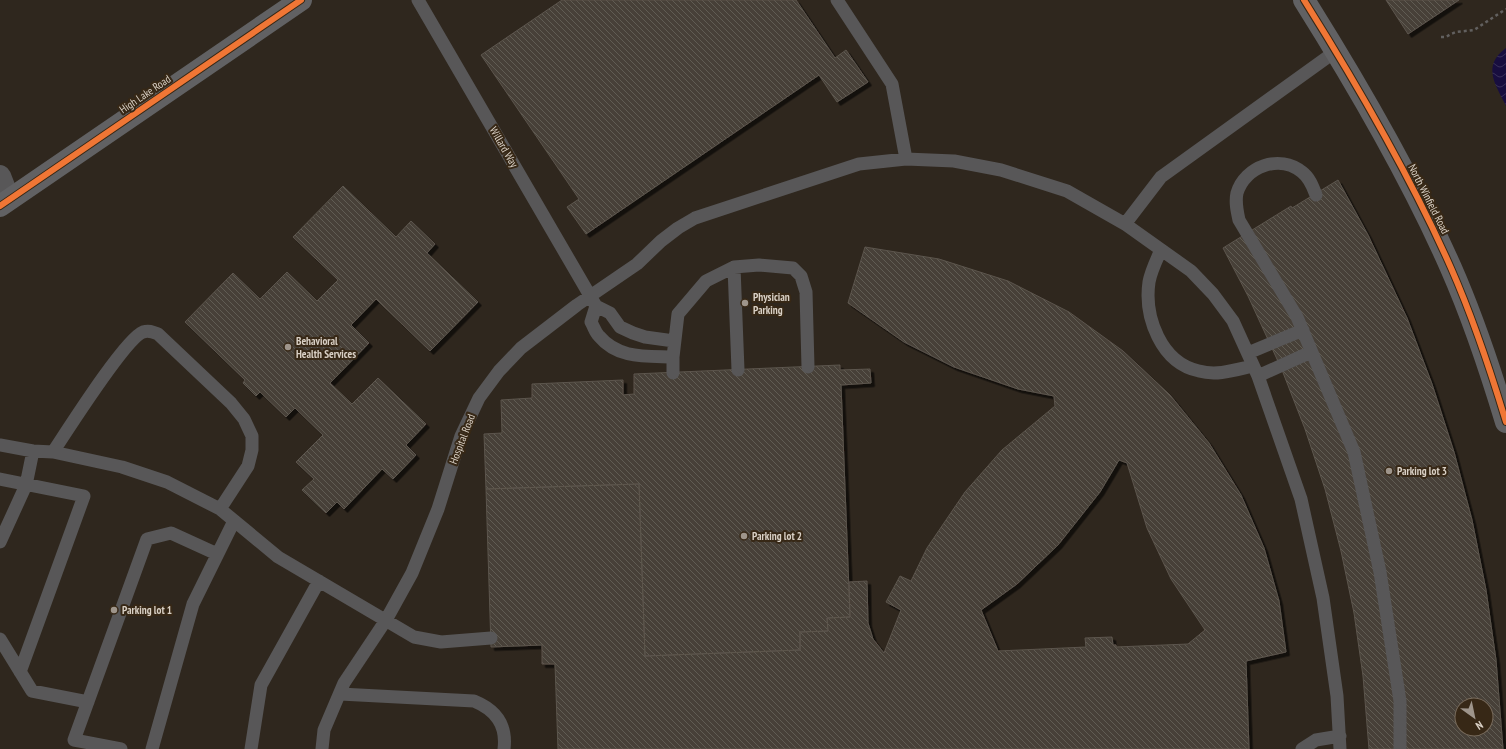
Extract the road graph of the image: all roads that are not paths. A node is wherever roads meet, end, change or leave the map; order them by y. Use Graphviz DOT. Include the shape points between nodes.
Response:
graph roads {
  1 [pos="301,0"];
  2 [pos="418,0"];
  3 [pos="1304,0"];
  4 [pos="841,2"];
  5 [pos="1336,51"];
  6 [pos="906,159"];
  7 [pos="0,176"];
  8 [pos="1316,195"];
  9 [pos="5,202"];
  10 [pos="1125,224"];
  11 [pos="1161,250"];
  12 [pos="734,267"];
  13 [pos="593,301"];
  14 [pos="1303,330"];
  15 [pos="674,341"];
  16 [pos="1311,352"];
  17 [pos="1248,353"];
  18 [pos="673,357"];
  19 [pos="808,367"];
  20 [pos="738,370"];
  21 [pos="1256,371"];
  22 [pos="673,373"];
  23 [pos="1506,422"];
  24 [pos="0,445"];
  25 [pos="33,451"];
  26 [pos="53,452"];
  27 [pos="0,479"];
  28 [pos="26,485"];
  29 [pos="220,509"];
  30 [pos="234,520"];
  31 [pos="0,542"];
  32 [pos="217,554"];
  33 [pos="319,581"];
  34 [pos="386,620"];
  35 [pos="491,638"];
  36 [pos="0,639"];
  37 [pos="20,672"];
  38 [pos="340,694"];
  39 [pos="88,702"];
  40 [pos="1340,736"];
  41 [pos="121,749"];
  42 [pos="152,749"];
  43 [pos="251,749"];
  44 [pos="322,749"];
  45 [pos="504,749"];
  46 [pos="1302,749"];
  47 [pos="1340,749"];
  48 [pos="1400,749"];
  1 -- 9 [label="street, High Lake Road"];
  2 -- 13 [label="lane, Willard Way"];
  3 -- 5 [label="street, North Winfield Road"];
  4 -- 6 [label="lane" via="892,84"];
  5 -- 10 [label="lane" via="1161,177"];
  5 -- 23 [label="street, North Winfield Road" via="1401,165 1445,255 1471,318"];
  6 -- 10 [label="lane, Hospital Road" via="954,161 1001,170 1067,191"];
  6 -- 13 [label="lane, Hospital Road" via="859,164 695,218 666,237"];
  7 -- 9 [label="street"];
  8 -- 14 [label="lane" via="1303,172 1278,163 1264,165 1252,171 1242,181 1237,193 1236,207 1239,220"];
  10 -- 11 [label="lane, Hospital Road"];
  11 -- 17 [label="lane, Hospital Road" via="1191,271 1213,294 1232,321"];
  11 -- 21 [label="lane" via="1153,265 1148,300 1157,336 1167,352 1180,364 1198,371 1219,374"];
  12 -- 15 [label="lane" via="706,281 678,314"];
  12 -- 19 [label="lane" via="759,265 793,268 802,276 806,292"];
  12 -- 20 [label="lane"];
  13 -- 15 [label="lane" via="610,313 620,326 645,337"];
  13 -- 18 [label="lane" via="591,322 598,336 616,351"];
  13 -- 34 [label="lane, Hospital Road" via="521,348 499,371 479,398 461,436 438,509 412,573"];
  14 -- 16 [label="lane"];
  14 -- 17 [label="lane"];
  15 -- 18 [label="lane"];
  16 -- 21 [label="lane"];
  16 -- 48 [label="lane" via="1354,452 1379,564 1400,701"];
  17 -- 21 [label="lane, Hospital Road"];
  18 -- 22 [label="lane"];
  21 -- 40 [label="lane, Hospital Road" via="1301,499 1323,598"];
  24 -- 25 [label="lane"];
  25 -- 26 [label="lane"];
  25 -- 28 [label="lane"];
  26 -- 29 [label="lane" via="122,467 160,480"];
  26 -- 29 [label="lane" via="126,348 142,333 151,331 158,334 231,403 244,419 252,436 248,466"];
  27 -- 28 [label="lane"];
  28 -- 31 [label="lane"];
  28 -- 37 [label="lane" via="84,496"];
  29 -- 30 [label="lane"];
  30 -- 32 [label="lane"];
  30 -- 33 [label="lane" via="278,557"];
  32 -- 39 [label="lane" via="171,533 147,539"];
  32 -- 42 [label="lane" via="193,604"];
  33 -- 34 [label="lane"];
  33 -- 43 [label="lane" via="261,685"];
  34 -- 35 [label="lane" via="414,637 441,642"];
  34 -- 38 [label="lane, Hospital Road" via="344,683"];
  36 -- 37 [label="lane"];
  37 -- 39 [label="lane" via="32,691"];
  38 -- 44 [label="lane, Hospital Road" via="324,730"];
  38 -- 45 [label="lane" via="474,701 491,710 498,719 503,729"];
  39 -- 41 [label="lane" via="74,740"];
  40 -- 46 [label="lane" via="1316,740"];
  40 -- 47 [label="lane, Hospital Road"];
}
